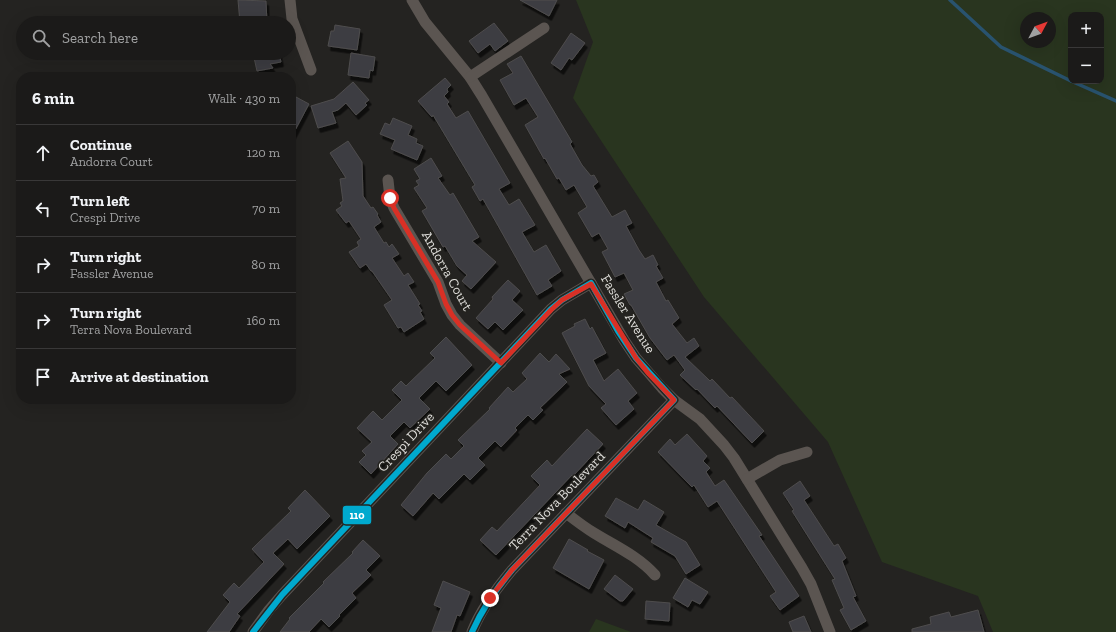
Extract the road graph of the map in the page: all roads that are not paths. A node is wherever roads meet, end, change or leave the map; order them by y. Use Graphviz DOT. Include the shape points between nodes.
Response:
graph roads {
  1 [pos="290,0"];
  2 [pos="412,0"];
  3 [pos="292,16"];
  4 [pos="544,28"];
  5 [pos="296,30"];
  6 [pos="311,70"];
  7 [pos="470,77"];
  8 [pos="388,180"];
  9 [pos="591,284"];
  10 [pos="501,363"];
  11 [pos="674,400"];
  12 [pos="807,452"];
  13 [pos="747,479"];
  14 [pos="566,513"];
  15 [pos="655,575"];
  16 [pos="253,632"];
  17 [pos="472,632"];
  18 [pos="830,632"];
  1 -- 3 [label="street"];
  2 -- 7 [label="street, Fassler Avenue" via="425,22"];
  4 -- 7 [label="street"];
  5 -- 6 [label="street"];
  7 -- 9 [label="street, Fassler Avenue"];
  8 -- 10 [label="street, Andorra Court" via="394,208 438,282 452,315"];
  9 -- 10 [label="street, Crespi Drive" via="562,300"];
  9 -- 11 [label="street, Fassler Avenue" via="636,358"];
  10 -- 16 [label="street, Crespi Drive" via="269,610"];
  11 -- 13 [label="street, Fassler Avenue" via="712,431"];
  11 -- 14 [label="street, Terra Nova Boulevard"];
  12 -- 13 [label="street" via="780,460"];
  13 -- 18 [label="street, Fassler Avenue" via="811,584"];
  14 -- 15 [label="street" via="593,533 632,555"];
  14 -- 17 [label="street, Terra Nova Boulevard" via="497,587"];
}
